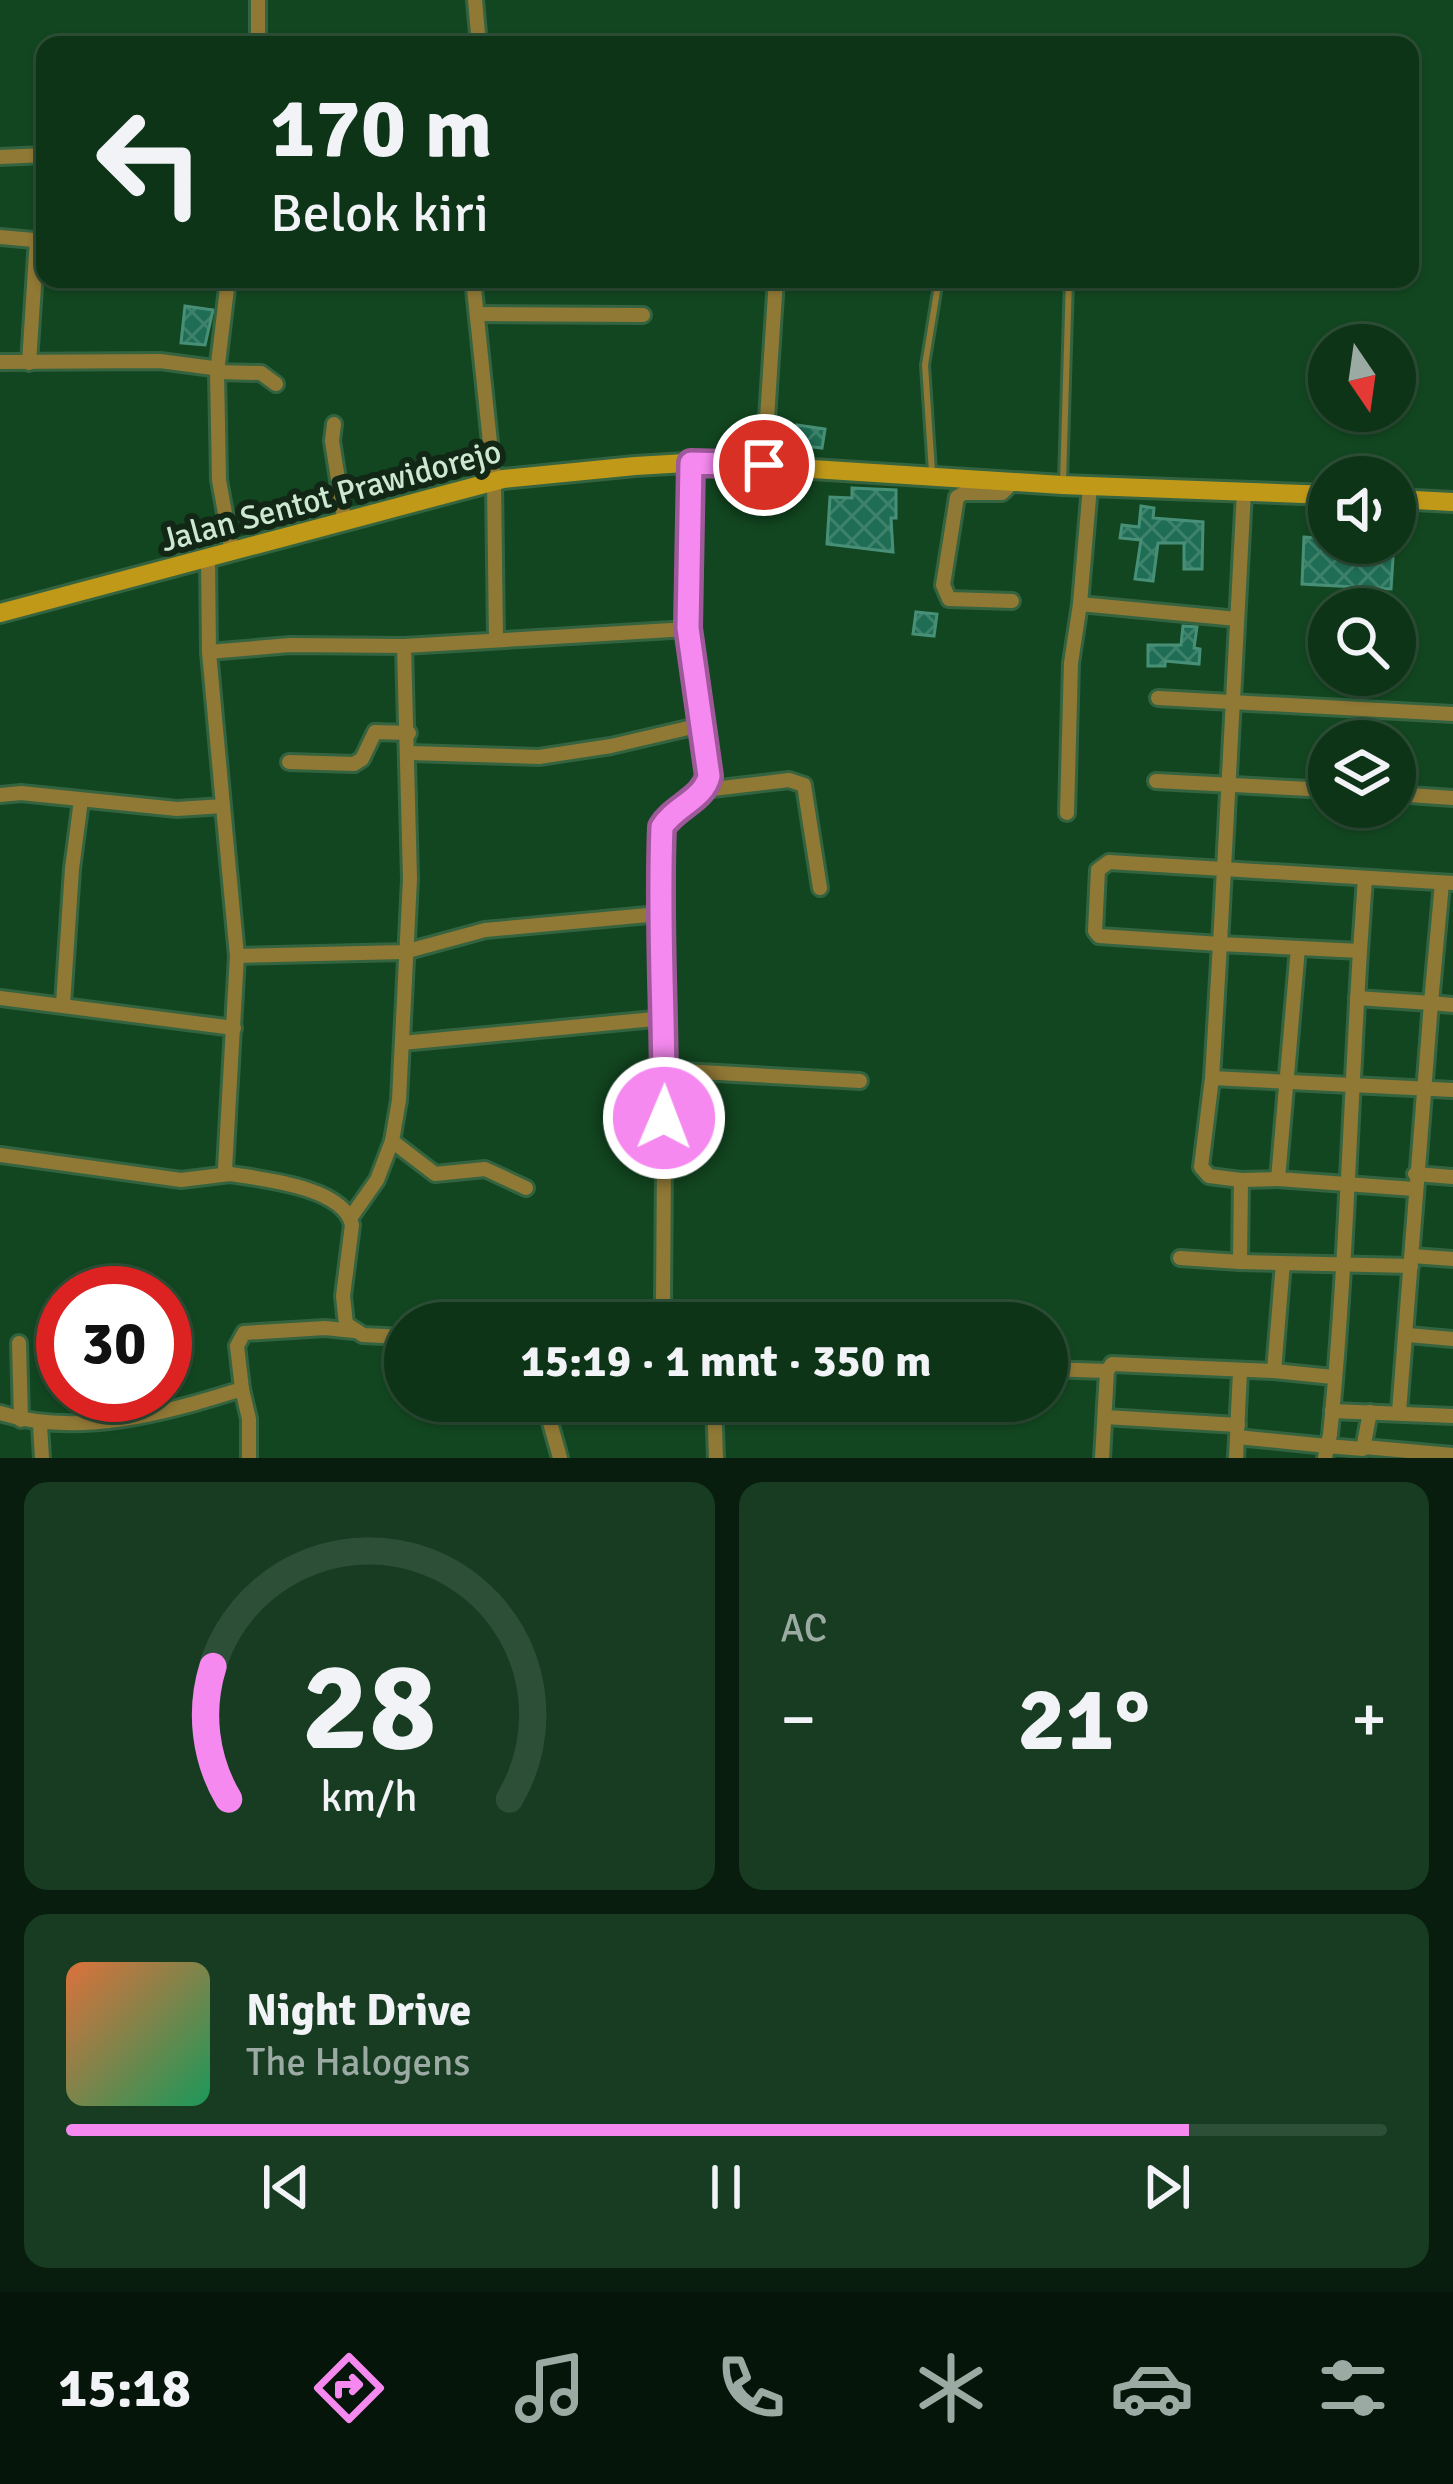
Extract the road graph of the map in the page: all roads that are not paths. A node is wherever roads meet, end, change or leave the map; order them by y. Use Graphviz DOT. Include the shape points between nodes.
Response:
graph roads {
  1 [pos="258,0"];
  2 [pos="475,0"];
  3 [pos="258,36"];
  4 [pos="477,36"];
  5 [pos="36,156"];
  6 [pos="0,158"];
  7 [pos="0,237"];
  8 [pos="36,240"];
  9 [pos="36,288"];
  10 [pos="227,288"];
  11 [pos="474,288"];
  12 [pos="775,288"];
  13 [pos="938,288"];
  14 [pos="1069,288"];
  15 [pos="477,314"];
  16 [pos="643,315"];
  17 [pos="0,362"];
  18 [pos="29,363"];
  19 [pos="217,372"];
  20 [pos="277,384"];
  21 [pos="334,424"];
  22 [pos="691,463"];
  23 [pos="764,465"];
  24 [pos="933,476"];
  25 [pos="494,481"];
  26 [pos="1013,482"];
  27 [pos="1062,485"];
  28 [pos="1090,486"];
  29 [pos="1244,492"];
  30 [pos="1308,495"];
  31 [pos="1416,500"];
  32 [pos="1453,502"];
  33 [pos="344,518"];
  34 [pos="232,552"];
  35 [pos="208,558"];
  36 [pos="1012,601"];
  37 [pos="1080,604"];
  38 [pos="0,613"];
  39 [pos="1237,619"];
  40 [pos="688,628"];
  41 [pos="496,638"];
  42 [pos="404,646"];
  43 [pos="209,652"];
  44 [pos="1158,698"];
  45 [pos="1232,700"];
  46 [pos="1453,714"];
  47 [pos="701,725"];
  48 [pos="409,733"];
  49 [pos="410,753"];
  50 [pos="290,762"];
  51 [pos="1156,782"];
  52 [pos="1229,784"];
  53 [pos="1308,789"];
  54 [pos="704,790"];
  55 [pos="0,795"];
  56 [pos="1416,795"];
  57 [pos="1453,798"];
  58 [pos="81,800"];
  59 [pos="223,806"];
  60 [pos="1067,814"];
  61 [pos="1225,872"];
  62 [pos="1365,878"];
  63 [pos="1448,883"];
  64 [pos="820,888"];
  65 [pos="658,914"];
  66 [pos="1220,944"];
  67 [pos="1298,948"];
  68 [pos="1360,950"];
  69 [pos="404,952"];
  70 [pos="237,956"];
  71 [pos="0,998"];
  72 [pos="1357,998"];
  73 [pos="1431,1003"];
  74 [pos="64,1004"];
  75 [pos="1453,1005"];
  76 [pos="665,1018"];
  77 [pos="234,1028"];
  78 [pos="402,1043"];
  79 [pos="664,1070"];
  80 [pos="1212,1078"];
  81 [pos="1287,1080"];
  82 [pos="860,1081"];
  83 [pos="1351,1083"];
  84 [pos="1422,1087"];
  85 [pos="1453,1090"];
  86 [pos="392,1141"];
  87 [pos="0,1155"];
  88 [pos="230,1174"];
  89 [pos="1453,1177"];
  90 [pos="1278,1179"];
  91 [pos="1240,1180"];
  92 [pos="1414,1182"];
  93 [pos="1345,1186"];
  94 [pos="526,1188"];
  95 [pos="351,1217"];
  96 [pos="1180,1258"];
  97 [pos="1453,1259"];
  98 [pos="1412,1261"];
  99 [pos="1240,1262"];
  100 [pos="1283,1263"];
  101 [pos="1344,1263"];
  102 [pos="663,1302"];
  103 [pos="354,1331"];
  104 [pos="1408,1335"];
  105 [pos="384,1336"];
  106 [pos="1453,1339"];
  107 [pos="19,1343"];
  108 [pos="1068,1370"];
  109 [pos="1107,1371"];
  110 [pos="1274,1371"];
  111 [pos="1240,1372"];
  112 [pos="1333,1377"];
  113 [pos="242,1389"];
  114 [pos="1332,1411"];
  115 [pos="1370,1412"];
  116 [pos="1399,1412"];
  117 [pos="0,1413"];
  118 [pos="1453,1416"];
  119 [pos="1105,1418"];
  120 [pos="21,1420"];
  121 [pos="550,1422"];
  122 [pos="715,1422"];
  123 [pos="40,1425"];
  124 [pos="1238,1431"];
  125 [pos="1364,1447"];
  126 [pos="1326,1452"];
  127 [pos="1451,1456"];
  128 [pos="42,1458"];
  129 [pos="250,1458"];
  130 [pos="560,1458"];
  131 [pos="716,1458"];
  132 [pos="1102,1458"];
  133 [pos="1236,1458"];
  1 -- 3 [label="street"];
  2 -- 4 [label="street"];
  5 -- 6 [label="street"];
  7 -- 8 [label="street"];
  9 -- 18 [label="street"];
  10 -- 19 [label="street"];
  11 -- 15 [label="street"];
  12 -- 23 [label="street"];
  13 -- 24 [label="lane" via="925,365"];
  14 -- 27 [label="lane"];
  15 -- 16 [label="street"];
  15 -- 25 [label="street"];
  17 -- 18 [label="street"];
  18 -- 19 [label="street" via="160,361"];
  19 -- 20 [label="street" via="261,373"];
  19 -- 34 [label="street" via="219,480"];
  21 -- 33 [label="street"];
  22 -- 23 [label="main road, Jalan Sentot Prawidorejo"];
  22 -- 25 [label="main road, Jalan Sentot Prawidorejo"];
  22 -- 40 [label="street"];
  23 -- 24 [label="main road, Jalan Sentot Prawidorejo"];
  24 -- 26 [label="main road, Jalan Sentot Prawidorejo"];
  25 -- 33 [label="main road, Jalan Sentot Prawidorejo"];
  25 -- 41 [label="street"];
  26 -- 27 [label="main road, Jalan Sentot Prawidorejo"];
  26 -- 36 [label="street" via="1002,493 957,497 943,585 949,599"];
  27 -- 28 [label="main road, Jalan Sentot Prawidorejo"];
  28 -- 29 [label="main road, Jalan Sentot Prawidorejo"];
  28 -- 37 [label="street"];
  29 -- 30 [label="main road, Jalan Sentot Prawidorejo"];
  29 -- 39 [label="street"];
  31 -- 32 [label="main road"];
  33 -- 34 [label="main road, Jalan Sentot Prawidorejo"];
  34 -- 35 [label="main road, Jalan Sentot Prawidorejo"];
  35 -- 38 [label="main road, Jalan Sentot Prawidorejo"];
  35 -- 43 [label="street"];
  37 -- 39 [label="street"];
  37 -- 60 [label="street"];
  39 -- 45 [label="street"];
  40 -- 41 [label="street"];
  40 -- 47 [label="street"];
  41 -- 42 [label="street"];
  42 -- 43 [label="street"];
  42 -- 48 [label="street"];
  43 -- 59 [label="street"];
  44 -- 45 [label="street"];
  45 -- 46 [label="street"];
  45 -- 52 [label="street"];
  47 -- 49 [label="street" via="539,757"];
  47 -- 54 [label="street"];
  48 -- 49 [label="street"];
  48 -- 50 [label="street" via="375,732 355,764"];
  49 -- 69 [label="street"];
  51 -- 52 [label="street"];
  52 -- 53 [label="street"];
  52 -- 61 [label="street"];
  54 -- 64 [label="street" via="804,784"];
  54 -- 65 [label="street" via="662,827"];
  55 -- 58 [label="street"];
  56 -- 57 [label="street"];
  58 -- 59 [label="street"];
  58 -- 74 [label="street"];
  59 -- 70 [label="street"];
  61 -- 62 [label="street"];
  61 -- 66 [label="street"];
  61 -- 66 [label="street" via="1108,862 1098,870 1099,936"];
  62 -- 63 [label="street"];
  62 -- 68 [label="street"];
  63 -- 73 [label="street"];
  65 -- 69 [label="street" via="485,930"];
  65 -- 76 [label="street"];
  66 -- 67 [label="street"];
  66 -- 80 [label="street"];
  67 -- 68 [label="street"];
  67 -- 81 [label="street"];
  68 -- 72 [label="street"];
  69 -- 70 [label="street"];
  69 -- 78 [label="street"];
  70 -- 77 [label="street"];
  71 -- 74 [label="street"];
  72 -- 73 [label="street"];
  72 -- 83 [label="street"];
  73 -- 75 [label="street"];
  73 -- 84 [label="street"];
  74 -- 77 [label="street"];
  76 -- 78 [label="street"];
  76 -- 79 [label="street"];
  77 -- 88 [label="street" via="224,1162"];
  78 -- 86 [label="street"];
  79 -- 82 [label="street"];
  79 -- 102 [label="street"];
  80 -- 81 [label="street"];
  80 -- 91 [label="street" via="1201,1167 1209,1176"];
  81 -- 83 [label="street"];
  81 -- 90 [label="street"];
  83 -- 84 [label="street"];
  83 -- 93 [label="street"];
  84 -- 85 [label="street"];
  84 -- 92 [label="street"];
  86 -- 94 [label="street" via="434,1174 485,1169"];
  86 -- 95 [label="street"];
  87 -- 88 [label="street" via="181,1180"];
  88 -- 95 [label="street" via="290,1184 337,1202"];
  89 -- 92 [label="street"];
  90 -- 91 [label="street"];
  90 -- 93 [label="street"];
  91 -- 99 [label="street"];
  92 -- 93 [label="street"];
  92 -- 98 [label="street"];
  93 -- 101 [label="street"];
  95 -- 103 [label="street" via="342,1314"];
  96 -- 99 [label="street"];
  97 -- 98 [label="street"];
  98 -- 101 [label="street"];
  98 -- 104 [label="street"];
  99 -- 100 [label="street"];
  100 -- 101 [label="street"];
  100 -- 110 [label="street"];
  101 -- 112 [label="street"];
  103 -- 105 [label="street"];
  103 -- 113 [label="street" via="244,1334 237,1346"];
  104 -- 106 [label="street"];
  104 -- 116 [label="street"];
  107 -- 120 [label="street"];
  108 -- 109 [label="street"];
  109 -- 111 [label="street" via="1117,1363"];
  109 -- 119 [label="street"];
  110 -- 111 [label="street"];
  110 -- 112 [label="street"];
  111 -- 124 [label="street"];
  112 -- 114 [label="street"];
  113 -- 123 [label="street" via="134,1415"];
  113 -- 129 [label="street"];
  114 -- 115 [label="street"];
  114 -- 126 [label="street"];
  115 -- 116 [label="street"];
  115 -- 125 [label="street"];
  116 -- 118 [label="street"];
  117 -- 120 [label="street"];
  119 -- 124 [label="street"];
  119 -- 132 [label="street"];
  120 -- 123 [label="street"];
  121 -- 130 [label="street"];
  122 -- 131 [label="street"];
  123 -- 128 [label="street"];
  124 -- 126 [label="street"];
  124 -- 133 [label="street"];
  125 -- 126 [label="street"];
  125 -- 127 [label="street"];
}
